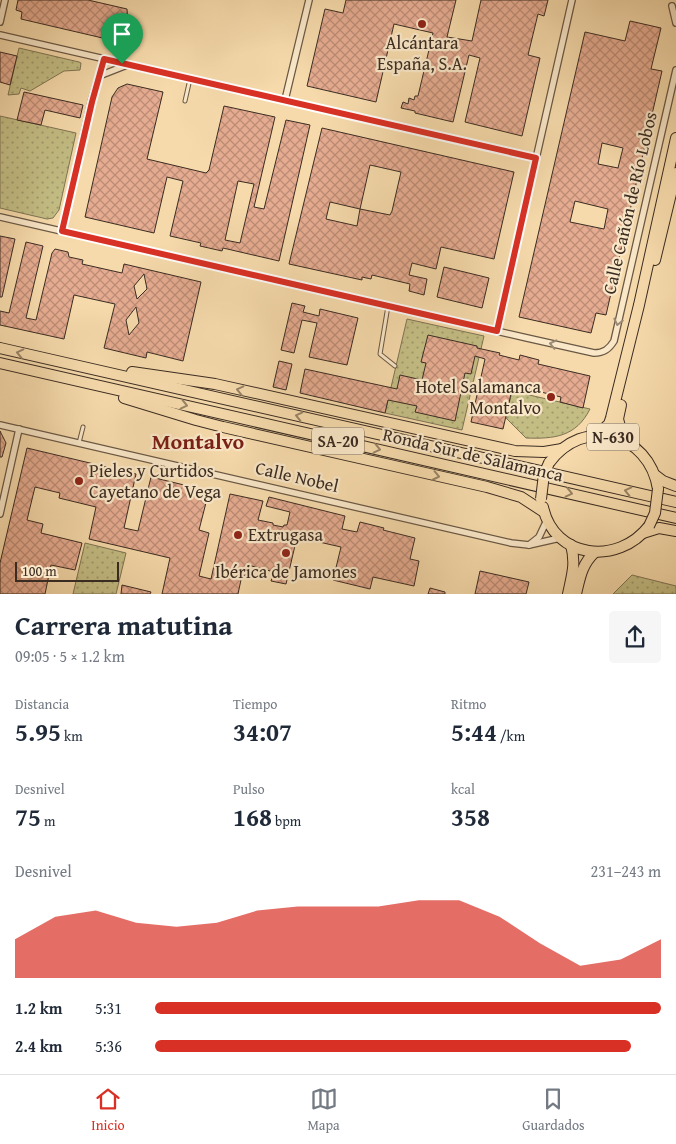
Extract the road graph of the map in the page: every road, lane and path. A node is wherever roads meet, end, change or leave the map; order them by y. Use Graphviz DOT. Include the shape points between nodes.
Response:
graph roads {
  1 [pos="5,0"];
  2 [pos="309,0"];
  3 [pos="572,0"];
  4 [pos="672,5"];
  5 [pos="0,22"];
  6 [pos="676,22"];
  7 [pos="0,35"];
  8 [pos="104,59"];
  9 [pos="128,65"];
  10 [pos="676,70"];
  11 [pos="98,76"];
  12 [pos="190,78"];
  13 [pos="286,100"];
  14 [pos="185,101"];
  15 [pos="676,138"];
  16 [pos="536,158"];
  17 [pos="676,173"];
  18 [pos="0,217"];
  19 [pos="62,231"];
  20 [pos="388,306"];
  21 [pos="497,331"];
  22 [pos="0,348"];
  23 [pos="40,357"];
  24 [pos="0,363"];
  25 [pos="395,366"];
  26 [pos="39,372"];
  27 [pos="0,425"];
  28 [pos="83,427"];
  29 [pos="19,430"];
  30 [pos="597,435"];
  31 [pos="624,441"];
  32 [pos="80,443"];
  33 [pos="562,449"];
  34 [pos="655,475"];
  35 [pos="676,486"];
  36 [pos="676,502"];
  37 [pos="0,514"];
  38 [pos="545,516"];
  39 [pos="676,518"];
  40 [pos="646,529"];
  41 [pos="676,531"];
  42 [pos="560,538"];
  43 [pos="529,545"];
  44 [pos="570,545"];
  45 [pos="595,552"];
  46 [pos="568,594"];
  47 [pos="576,594"];
  1 -- 5 [label="street"];
  2 -- 13 [label="street"];
  3 -- 16 [label="street"];
  4 -- 6 [label="street"];
  7 -- 8 [label="street"];
  8 -- 9 [label="street"];
  8 -- 11 [label="street"];
  9 -- 11 [label="street"];
  9 -- 12 [label="street"];
  10 -- 21 [label="street, Calle Cañón de Río Lobos, one-way" via="614,342 607,350 594,353"];
  11 -- 19 [label="street"];
  12 -- 13 [label="street"];
  12 -- 14 [label="lane"];
  13 -- 16 [label="street"];
  15 -- 30 [label="highway, N-630" via="611,418"];
  16 -- 21 [label="street"];
  17 -- 31 [label="highway, N-630" via="618,415"];
  18 -- 19 [label="street"];
  19 -- 20 [label="street"];
  20 -- 21 [label="street"];
  20 -- 25 [label="lane" via="380,354"];
  23 -- 22 [label="highway, Ronda Sur de Salamanca / SA-20, one-way"];
  33 -- 23 [label="highway, one-way" via="514,451 215,384"];
  36 -- 23 [label="highway, Ronda Sur de Salamanca / SA-20, one-way"];
  24 -- 26 [label="highway, Ronda Sur de Salamanca / SA-20"];
  26 -- 38 [label="highway, one-way" via="196,420 511,494 529,501"];
  26 -- 39 [label="highway, Ronda Sur de Salamanca / SA-20, one-way"];
  27 -- 29 [label="street, Calle Nobel"];
  28 -- 32 [label="lane"];
  29 -- 32 [label="street, Calle Nobel"];
  29 -- 37 [label="street"];
  30 -- 31 [label="highway, N-630"];
  30 -- 33 [label="highway, N-630" via="575,440"];
  31 -- 34 [label="highway, N-630" via="644,455"];
  32 -- 43 [label="street, Calle Nobel"];
  33 -- 38 [label="highway, N-630, bridge" via="544,474 541,499"];
  34 -- 35 [label="highway"];
  34 -- 40 [label="highway, N-630, bridge" via="658,489 655,513"];
  38 -- 42 [label="highway, N-630"];
  38 -- 43 [label="street" via="539,537"];
  40 -- 41 [label="highway"];
  40 -- 45 [label="highway, N-630" via="621,548"];
  42 -- 43 [label="street, Calle Nobel"];
  42 -- 44 [label="highway, N-630"];
  44 -- 45 [label="highway, N-630"];
  44 -- 46 [label="highway" via="574,568"];
  45 -- 47 [label="highway" via="582,567"];
}
